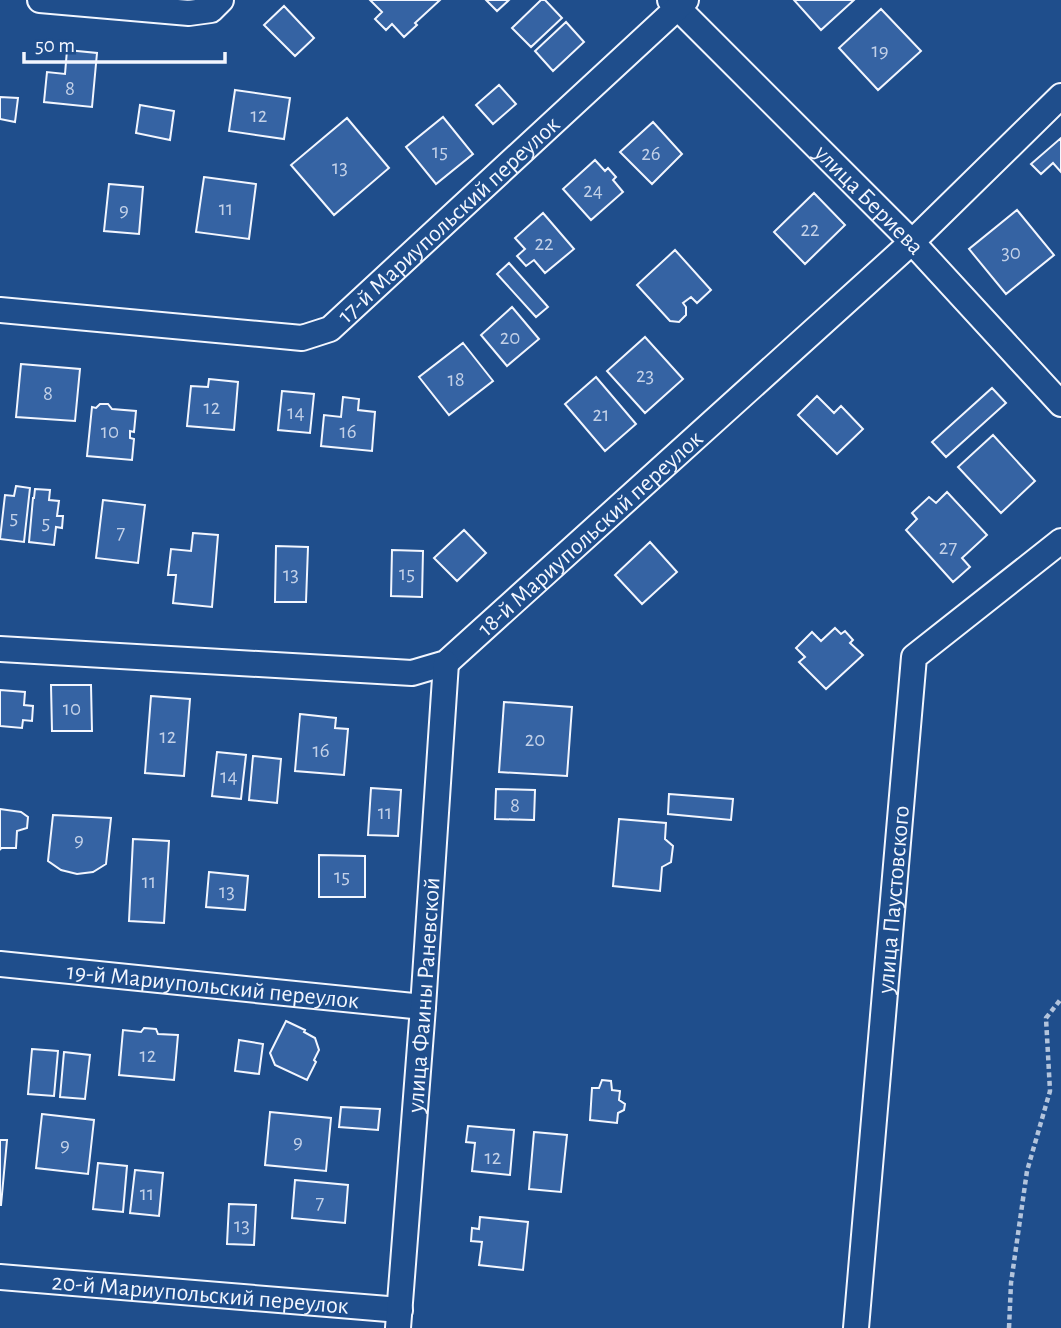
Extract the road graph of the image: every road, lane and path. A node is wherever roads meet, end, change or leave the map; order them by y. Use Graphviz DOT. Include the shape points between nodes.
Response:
graph roads {
  1 [pos="40,0"];
  2 [pos="221,0"];
  3 [pos="678,3"];
  4 [pos="1061,96"];
  5 [pos="912,242"];
  6 [pos="0,310"];
  7 [pos="1061,404"];
  8 [pos="1061,541"];
  9 [pos="0,649"];
  10 [pos="446,663"];
  11 [pos="0,964"];
  12 [pos="1061,999"];
  13 [pos="423,1007"];
  14 [pos="0,1277"];
  15 [pos="399,1319"];
  16 [pos="856,1328"];
  17 [pos="1009,1328"];
  1 -- 2 [label="street" via="189,13 211,10"];
  3 -- 5 [label="street, улица Бериева"];
  3 -- 6 [label="street, 17-й Мариупольский переулок" via="330,328 302,338"];
  4 -- 5 [label="street, 18-й Мариупольский переулок"];
  5 -- 7 [label="street, улица Бериева"];
  5 -- 10 [label="street, 18-й Мариупольский переулок"];
  8 -- 16 [label="street, улица Паустовского" via="914,657"];
  9 -- 10 [label="street, 18-й Мариупольский переулок" via="412,673"];
  10 -- 13 [label="street, улица Фаины Раневской"];
  11 -- 13 [label="street, 19-й Мариупольский переулок"];
  12 -- 17 [label="path" via="1046,1018 1050,1091 1027,1171"];
  13 -- 15 [label="street, улица Фаины Раневской"];
  14 -- 15 [label="street, 20-й Мариупольский переулок"];
}
